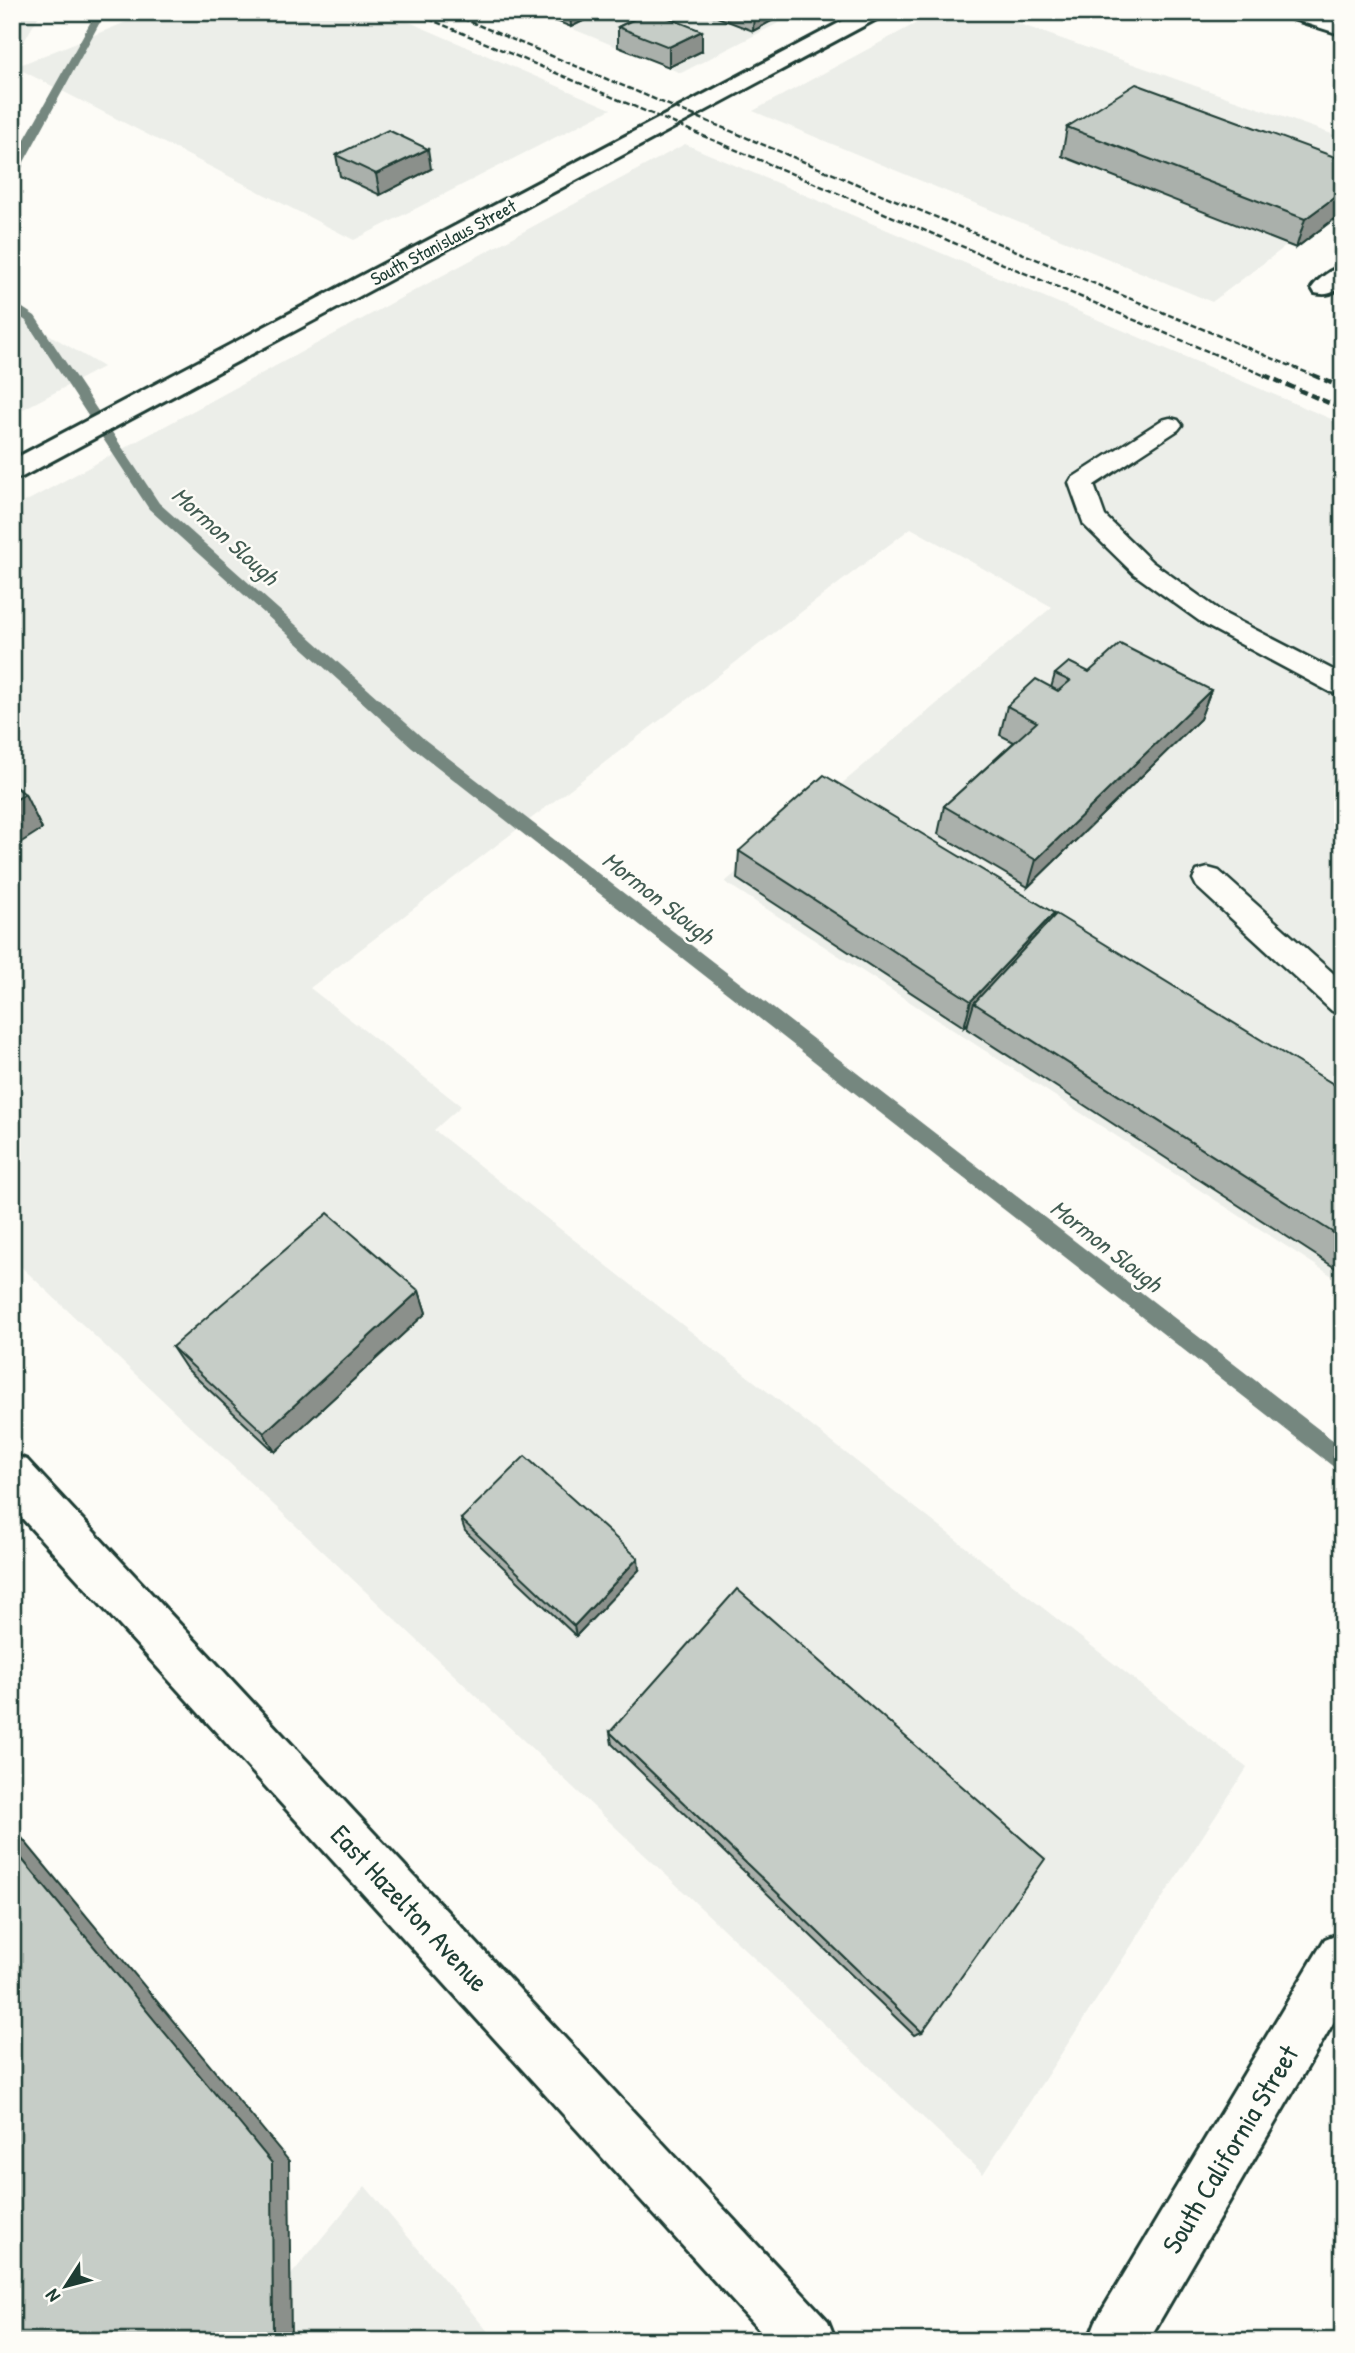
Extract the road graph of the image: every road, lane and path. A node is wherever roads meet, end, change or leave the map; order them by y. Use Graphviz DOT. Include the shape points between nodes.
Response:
graph roads {
  1 [pos="875,12"];
  2 [pos="1290,12"];
  3 [pos="1343,29"];
  4 [pos="1170,425"];
  5 [pos="12,471"];
  6 [pos="1342,684"];
  7 [pos="1208,879"];
  8 [pos="1343,1002"];
  9 [pos="12,1475"];
  10 [pos="1343,1957"];
  11 [pos="808,2341"];
  12 [pos="1116,2341"];
  1 -- 5 [label="street, South Stanislaus Street"];
  2 -- 3 [label="street"];
  4 -- 6 [label="lane" via="1081,483 1093,519 1143,568 1214,619"];
  7 -- 8 [label="lane"];
  9 -- 11 [label="street, East Hazelton Avenue"];
  10 -- 12 [label="street, South California Street"];
}
